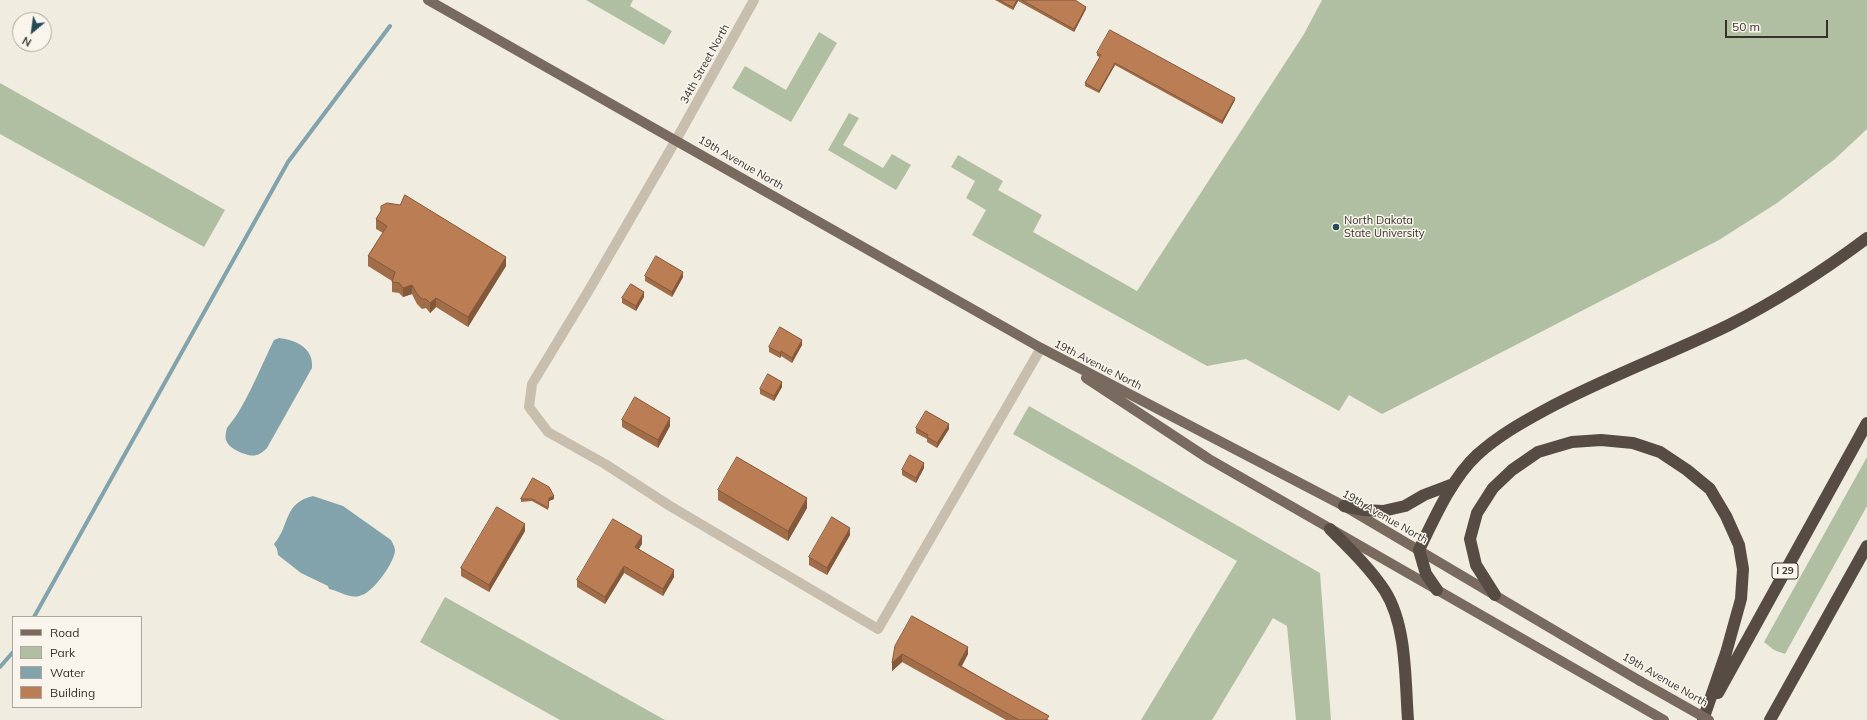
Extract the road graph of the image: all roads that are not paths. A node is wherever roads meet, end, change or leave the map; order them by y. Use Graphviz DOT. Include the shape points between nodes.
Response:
graph roads {
  1 [pos="428,0"];
  2 [pos="754,0"];
  3 [pos="676,140"];
  4 [pos="1867,238"];
  5 [pos="1041,348"];
  6 [pos="1867,423"];
  7 [pos="1453,484"];
  8 [pos="1344,506"];
  9 [pos="1330,529"];
  10 [pos="1867,546"];
  11 [pos="1419,550"];
  12 [pos="1437,590"];
  13 [pos="1495,595"];
  14 [pos="1408,720"];
  15 [pos="1664,720"];
  16 [pos="1703,720"];
  17 [pos="1709,720"];
  18 [pos="1770,720"];
  1 -- 3 [label="main road, 19th Avenue North"];
  2 -- 3 [label="street, 34th Street North"];
  3 -- 5 [label="main road, 19th Avenue North"];
  3 -- 5 [label="street, 34th Street North" via="590,290 532,384 529,407 548,432 865,622 878,629"];
  4 -- 7 [label="highway" via="1785,294 1728,325 1567,398 1506,431 1476,456"];
  5 -- 8 [label="main road, 19th Avenue North"];
  5 -- 9 [label="main road, 19th Avenue North" via="1209,459"];
  6 -- 16 [label="highway, I 29"];
  7 -- 8 [label="highway" via="1424,495 1405,506 1383,511"];
  7 -- 11 [label="highway"];
  8 -- 11 [label="main road, 19th Avenue North"];
  9 -- 12 [label="main road, 19th Avenue North"];
  9 -- 14 [label="highway" via="1368,567 1386,592 1398,622"];
  10 -- 18 [label="highway"];
  11 -- 12 [label="highway" via="1426,574"];
  11 -- 13 [label="main road, 19th Avenue North"];
  12 -- 15 [label="main road, 19th Avenue North"];
  13 -- 16 [label="highway" via="1476,565 1470,539 1478,513 1493,488 1512,470 1538,452 1572,442 1601,440 1633,443 1660,452 1687,470 1710,490 1726,516 1739,545 1743,569 1741,599"];
  13 -- 17 [label="main road, 19th Avenue North, bridge"];
}
